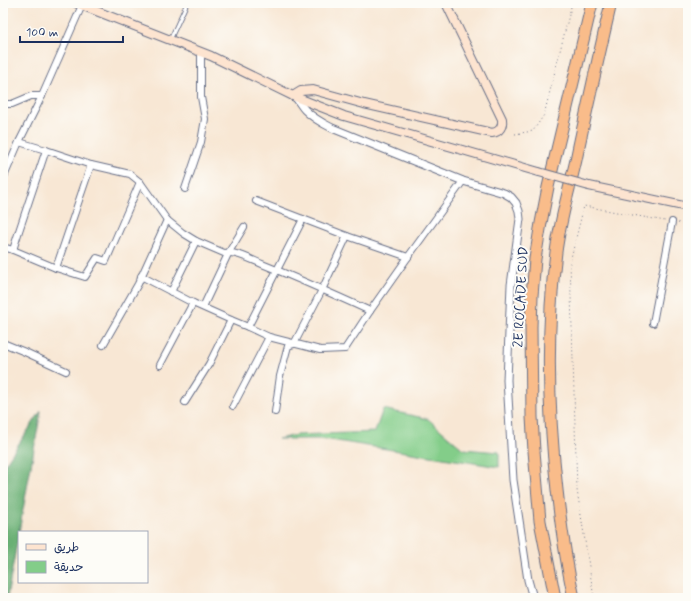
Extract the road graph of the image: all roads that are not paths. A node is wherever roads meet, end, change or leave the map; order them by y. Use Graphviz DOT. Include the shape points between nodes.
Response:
graph roads {
  1 [pos="187,3"];
  2 [pos="446,3"];
  3 [pos="592,3"];
  4 [pos="611,3"];
  5 [pos="80,4"];
  6 [pos="170,40"];
  7 [pos="201,52"];
  8 [pos="42,96"];
  9 [pos="293,96"];
  10 [pos="3,104"];
  11 [pos="19,142"];
  12 [pos="46,150"];
  13 [pos="91,165"];
  14 [pos="3,179"];
  15 [pos="463,181"];
  16 [pos="140,182"];
  17 [pos="185,189"];
  18 [pos="256,201"];
  19 [pos="688,207"];
  20 [pos="167,220"];
  21 [pos="304,220"];
  22 [pos="672,222"];
  23 [pos="244,227"];
  24 [pos="347,236"];
  25 [pos="196,241"];
  26 [pos="3,247"];
  27 [pos="13,250"];
  28 [pos="228,252"];
  29 [pos="408,257"];
  30 [pos="56,268"];
  31 [pos="276,270"];
  32 [pos="140,276"];
  33 [pos="322,290"];
  34 [pos="171,292"];
  35 [pos="193,303"];
  36 [pos="203,307"];
  37 [pos="370,311"];
  38 [pos="231,320"];
  39 [pos="653,323"];
  40 [pos="248,327"];
  41 [pos="270,337"];
  42 [pos="3,343"];
  43 [pos="294,344"];
  44 [pos="103,345"];
  45 [pos="160,365"];
  46 [pos="66,371"];
  47 [pos="185,402"];
  48 [pos="233,406"];
  49 [pos="275,412"];
  50 [pos="533,598"];
  51 [pos="555,598"];
  52 [pos="574,598"];
  1 -- 6 [label="lane"];
  2 -- 9 [label="main road" via="502,119 502,126 498,131 492,133 313,90 301,91"];
  3 -- 51 [label="highway, 2E ROCADE SUD" via="546,194 535,259 532,296 534,450 540,521"];
  4 -- 52 [label="highway" via="556,251 552,300 549,356 550,414 561,527"];
  5 -- 6 [label="main road"];
  5 -- 8 [label="street"];
  6 -- 7 [label="main road"];
  7 -- 9 [label="main road"];
  7 -- 17 [label="street" via="201,97 205,119 201,142"];
  8 -- 10 [label="street" via="31,96 12,104"];
  8 -- 11 [label="street"];
  9 -- 15 [label="street" via="315,119 332,128"];
  9 -- 19 [label="main road, bridge" via="344,116 539,172 589,186"];
  11 -- 12 [label="street"];
  11 -- 14 [label="street"];
  12 -- 13 [label="street"];
  12 -- 27 [label="street"];
  13 -- 16 [label="street" via="130,174"];
  13 -- 30 [label="street"];
  15 -- 29 [label="street"];
  15 -- 50 [label="street" via="504,192 511,197 519,211 511,285 507,380 512,480"];
  16 -- 20 [label="street"];
  16 -- 30 [label="street" via="106,261 97,258 85,278"];
  18 -- 21 [label="street"];
  20 -- 25 [label="street"];
  20 -- 32 [label="street"];
  21 -- 24 [label="street"];
  21 -- 31 [label="street"];
  22 -- 39 [label="street"];
  23 -- 28 [label="street"];
  24 -- 29 [label="street"];
  24 -- 33 [label="street"];
  25 -- 28 [label="street" via="224,253"];
  25 -- 34 [label="street"];
  26 -- 27 [label="street"];
  27 -- 30 [label="street"];
  28 -- 31 [label="street"];
  28 -- 36 [label="street"];
  29 -- 37 [label="street"];
  31 -- 33 [label="street"];
  31 -- 40 [label="street"];
  32 -- 34 [label="street"];
  32 -- 44 [label="street" via="138,284"];
  33 -- 37 [label="street"];
  33 -- 43 [label="street"];
  34 -- 35 [label="street"];
  35 -- 36 [label="street"];
  35 -- 45 [label="street"];
  36 -- 38 [label="street"];
  37 -- 43 [label="street" via="345,349 320,350"];
  38 -- 40 [label="street"];
  38 -- 47 [label="street" via="209,364"];
  40 -- 41 [label="street"];
  41 -- 43 [label="street"];
  41 -- 48 [label="street"];
  42 -- 46 [label="street"];
  43 -- 49 [label="street" via="288,346 280,376"];
}
